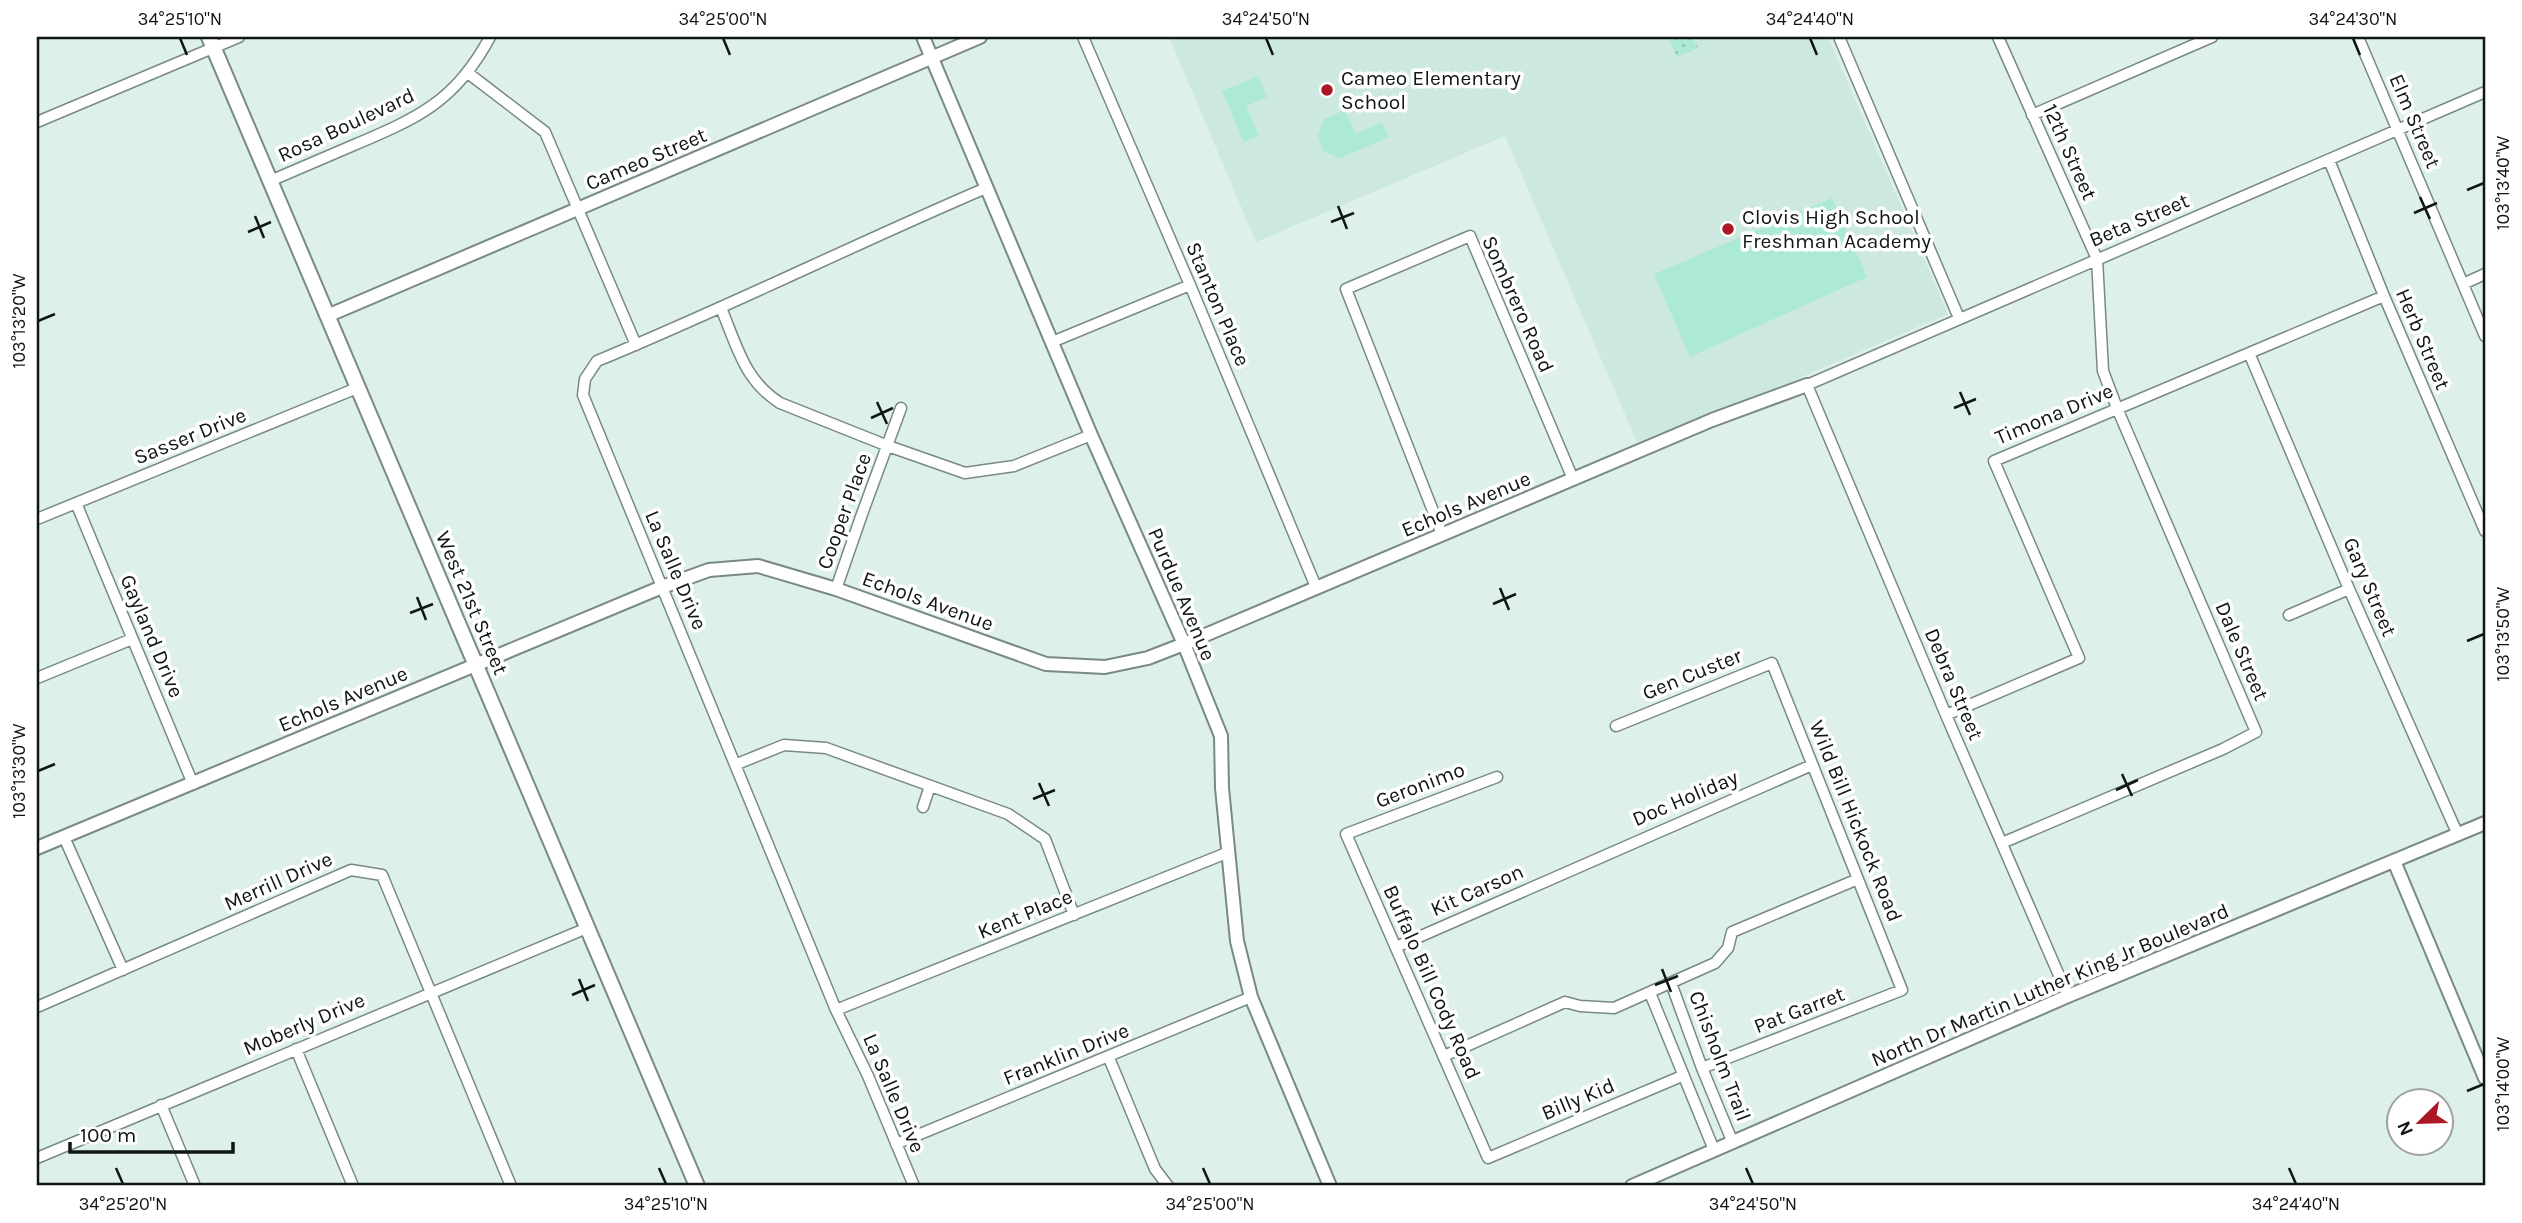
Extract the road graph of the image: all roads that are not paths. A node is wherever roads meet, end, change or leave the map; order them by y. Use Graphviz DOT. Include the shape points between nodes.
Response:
graph roads {
  1 [pos="239,37"];
  2 [pos="490,37"];
  3 [pos="923,37"];
  4 [pos="981,37"];
  5 [pos="1083,37"];
  6 [pos="1839,37"];
  7 [pos="1998,37"];
  8 [pos="2212,37"];
  9 [pos="2358,37"];
  10 [pos="212,43"];
  11 [pos="932,57"];
  12 [pos="468,73"];
  13 [pos="2485,92"];
  14 [pos="2032,115"];
  15 [pos="37,122"];
  16 [pos="2398,131"];
  17 [pos="2329,160"];
  18 [pos="270,181"];
  19 [pos="986,188"];
  20 [pos="578,208"];
  21 [pos="2097,259"];
  22 [pos="2485,274"];
  23 [pos="2463,284"];
  24 [pos="1190,285"];
  25 [pos="2384,296"];
  26 [pos="721,308"];
  27 [pos="327,316"];
  28 [pos="1959,318"];
  29 [pos="2485,336"];
  30 [pos="1052,342"];
  31 [pos="636,345"];
  32 [pos="2249,353"];
  33 [pos="1807,385"];
  34 [pos="357,388"];
  35 [pos="901,408"];
  36 [pos="2117,408"];
  37 [pos="1091,435"];
  38 [pos="888,446"];
  39 [pos="1573,479"];
  40 [pos="76,503"];
  41 [pos="2482,514"];
  42 [pos="37,519"];
  43 [pos="2485,531"];
  44 [pos="1442,534"];
  45 [pos="662,587"];
  46 [pos="1315,587"];
  47 [pos="836,589"];
  48 [pos="2349,589"];
  49 [pos="2289,615"];
  50 [pos="132,639"];
  51 [pos="1184,644"];
  52 [pos="475,665"];
  53 [pos="1777,674"];
  54 [pos="37,678"];
  55 [pos="1946,715"];
  56 [pos="1616,726"];
  57 [pos="737,764"];
  58 [pos="1812,765"];
  59 [pos="1497,777"];
  60 [pos="193,784"];
  61 [pos="930,786"];
  62 [pos="922,807"];
  63 [pos="2485,823"];
  64 [pos="1357,830"];
  65 [pos="2458,835"];
  66 [pos="64,836"];
  67 [pos="2001,844"];
  68 [pos="37,848"];
  69 [pos="1228,852"];
  70 [pos="2394,861"];
  71 [pos="1573,868"];
  72 [pos="1858,879"];
  73 [pos="1074,915"];
  74 [pos="587,928"];
  75 [pos="1396,947"];
  76 [pos="123,970"];
  77 [pos="1671,983"];
  78 [pos="1899,983"];
  79 [pos="430,993"];
  80 [pos="1650,993"];
  81 [pos="2068,996"];
  82 [pos="1251,997"];
  83 [pos="37,1007"];
  84 [pos="836,1010"];
  85 [pos="296,1049"];
  86 [pos="1444,1056"];
  87 [pos="1109,1058"];
  88 [pos="1702,1068"];
  89 [pos="1682,1076"];
  90 [pos="2485,1078"];
  91 [pos="161,1105"];
  92 [pos="1732,1143"];
  93 [pos="895,1144"];
  94 [pos="1714,1150"];
  95 [pos="37,1158"];
  96 [pos="1488,1158"];
  97 [pos="195,1186"];
  98 [pos="353,1186"];
  99 [pos="510,1186"];
  100 [pos="696,1186"];
  101 [pos="914,1186"];
  102 [pos="1168,1186"];
  103 [pos="1330,1186"];
  104 [pos="1632,1186"];
  1 -- 10 [label="street"];
  2 -- 12 [label="street, Rosa Boulevard"];
  3 -- 11 [label="street, Purdue Avenue"];
  4 -- 11 [label="street, Cameo Street"];
  5 -- 24 [label="street, Stanton Place"];
  6 -- 28 [label="street"];
  7 -- 14 [label="street, 12th Street"];
  8 -- 14 [label="street"];
  9 -- 16 [label="street, Elm Street"];
  10 -- 15 [label="street"];
  10 -- 18 [label="main road, West 21st Street"];
  11 -- 19 [label="street, Purdue Avenue"];
  11 -- 20 [label="street, Cameo Street"];
  12 -- 18 [label="street, Rosa Boulevard" via="411,121"];
  12 -- 20 [label="street" via="545,132"];
  13 -- 16 [label="street, Beta Street"];
  14 -- 21 [label="street, 12th Street"];
  16 -- 17 [label="street, Beta Street"];
  16 -- 23 [label="street, Elm Street"];
  17 -- 21 [label="street, Beta Street"];
  17 -- 25 [label="street, Herb Street"];
  18 -- 27 [label="main road, West 21st Street"];
  19 -- 26 [label="street, La Salle Drive"];
  19 -- 30 [label="street, Purdue Avenue"];
  20 -- 27 [label="street, Cameo Street"];
  20 -- 31 [label="street"];
  21 -- 28 [label="street, Beta Street"];
  21 -- 36 [label="street, 12th Street" via="2103,370"];
  22 -- 23 [label="street"];
  23 -- 29 [label="street, Elm Street"];
  24 -- 30 [label="street"];
  24 -- 46 [label="street, Stanton Place"];
  25 -- 32 [label="street, Timona Drive"];
  25 -- 41 [label="street, Herb Street"];
  26 -- 31 [label="street, La Salle Drive"];
  26 -- 38 [label="street" via="749,373 767,395"];
  27 -- 34 [label="main road, West 21st Street"];
  28 -- 33 [label="street, Beta Street"];
  30 -- 37 [label="street, Purdue Avenue"];
  31 -- 45 [label="street, La Salle Drive" via="597,360 585,379 583,395"];
  32 -- 36 [label="street, Timona Drive"];
  32 -- 48 [label="street, Gary Street"];
  33 -- 39 [label="street, Echols Avenue"];
  33 -- 55 [label="street, Debra Street"];
  34 -- 40 [label="street, Sasser Drive"];
  34 -- 52 [label="main road, West 21st Street"];
  35 -- 38 [label="street, Cooper Place"];
  36 -- 55 [label="street, Timona Drive" via="1994,461 2079,658"];
  36 -- 67 [label="street, Dale Street" via="2256,732"];
  37 -- 38 [label="street" via="1014,466 965,473"];
  37 -- 51 [label="street, Purdue Avenue"];
  38 -- 47 [label="street, Cooper Place"];
  39 -- 44 [label="street, Echols Avenue"];
  39 -- 44 [label="street, Sombrero Road" via="1469,236 1346,289"];
  40 -- 42 [label="street, Sasser Drive"];
  40 -- 50 [label="street, Gayland Drive"];
  41 -- 43 [label="street, Herb Street"];
  44 -- 46 [label="street, Echols Avenue"];
  45 -- 47 [label="street, Echols Avenue" via="709,569 758,566"];
  45 -- 52 [label="street, Echols Avenue"];
  45 -- 57 [label="street, La Salle Drive"];
  46 -- 51 [label="street, Echols Avenue"];
  47 -- 51 [label="street, Echols Avenue" via="1046,664 1105,667"];
  48 -- 49 [label="street"];
  48 -- 65 [label="street, Gary Street"];
  50 -- 54 [label="street"];
  50 -- 60 [label="street, Gayland Drive"];
  51 -- 69 [label="street, Purdue Avenue" via="1221,736"];
  52 -- 60 [label="street, Echols Avenue"];
  52 -- 74 [label="main road, West 21st Street"];
  53 -- 56 [label="street, Gen Custer" via="1772,663"];
  53 -- 58 [label="street, Wild Bill Hickock Road"];
  55 -- 67 [label="street, Debra Street"];
  57 -- 61 [label="street" via="784,745 826,748"];
  57 -- 84 [label="street, La Salle Drive"];
  58 -- 71 [label="street, Doc Holiday"];
  58 -- 72 [label="street, Wild Bill Hickock Road"];
  59 -- 64 [label="street, Geronimo"];
  60 -- 66 [label="street, Echols Avenue"];
  61 -- 62 [label="street"];
  61 -- 73 [label="street" via="1008,814 1045,839"];
  63 -- 65 [label="street, North Dr Martin Luther King Jr Boulevard"];
  64 -- 75 [label="street, Buffalo Bill Cody Road" via="1346,834"];
  65 -- 70 [label="street, North Dr Martin Luther King Jr Boulevard"];
  66 -- 68 [label="street, Echols Avenue"];
  66 -- 76 [label="street"];
  67 -- 81 [label="street, Debra Street"];
  69 -- 73 [label="street, Kent Place"];
  69 -- 82 [label="street, Purdue Avenue" via="1237,941"];
  70 -- 81 [label="street, North Dr Martin Luther King Jr Boulevard"];
  70 -- 90 [label="street"];
  71 -- 75 [label="street, Kit Carson"];
  72 -- 77 [label="street" via="1732,932 1728,948 1715,963"];
  72 -- 78 [label="street, Wild Bill Hickock Road"];
  73 -- 84 [label="street, Kent Place"];
  74 -- 79 [label="street, Moberly Drive"];
  74 -- 100 [label="main road, West 21st Street"];
  75 -- 86 [label="street, Buffalo Bill Cody Road"];
  76 -- 79 [label="street, Merrill Drive" via="351,870 382,875"];
  76 -- 83 [label="street, Merrill Drive"];
  77 -- 80 [label="street"];
  77 -- 88 [label="street, Chisholm Trail"];
  78 -- 88 [label="street, Pat Garret" via="1902,990"];
  79 -- 85 [label="street, Moberly Drive"];
  79 -- 99 [label="street, Merrill Drive"];
  80 -- 86 [label="street" via="1614,1008 1565,1002"];
  80 -- 89 [label="street, Chisholm Trail"];
  81 -- 92 [label="street, North Dr Martin Luther King Jr Boulevard"];
  82 -- 87 [label="street, Franklin Drive"];
  82 -- 103 [label="street, Purdue Avenue"];
  84 -- 93 [label="street, La Salle Drive"];
  85 -- 91 [label="street, Moberly Drive"];
  85 -- 98 [label="street"];
  86 -- 96 [label="street, Buffalo Bill Cody Road"];
  87 -- 93 [label="street, Franklin Drive"];
  87 -- 102 [label="street" via="1155,1169"];
  88 -- 92 [label="street, Chisholm Trail"];
  89 -- 94 [label="street, Chisholm Trail"];
  89 -- 96 [label="street, Billy Kid"];
  91 -- 95 [label="street, Moberly Drive"];
  91 -- 97 [label="street"];
  92 -- 94 [label="street, North Dr Martin Luther King Jr Boulevard"];
  93 -- 101 [label="street, La Salle Drive"];
  94 -- 104 [label="street, North Dr Martin Luther King Jr Boulevard"];
}
